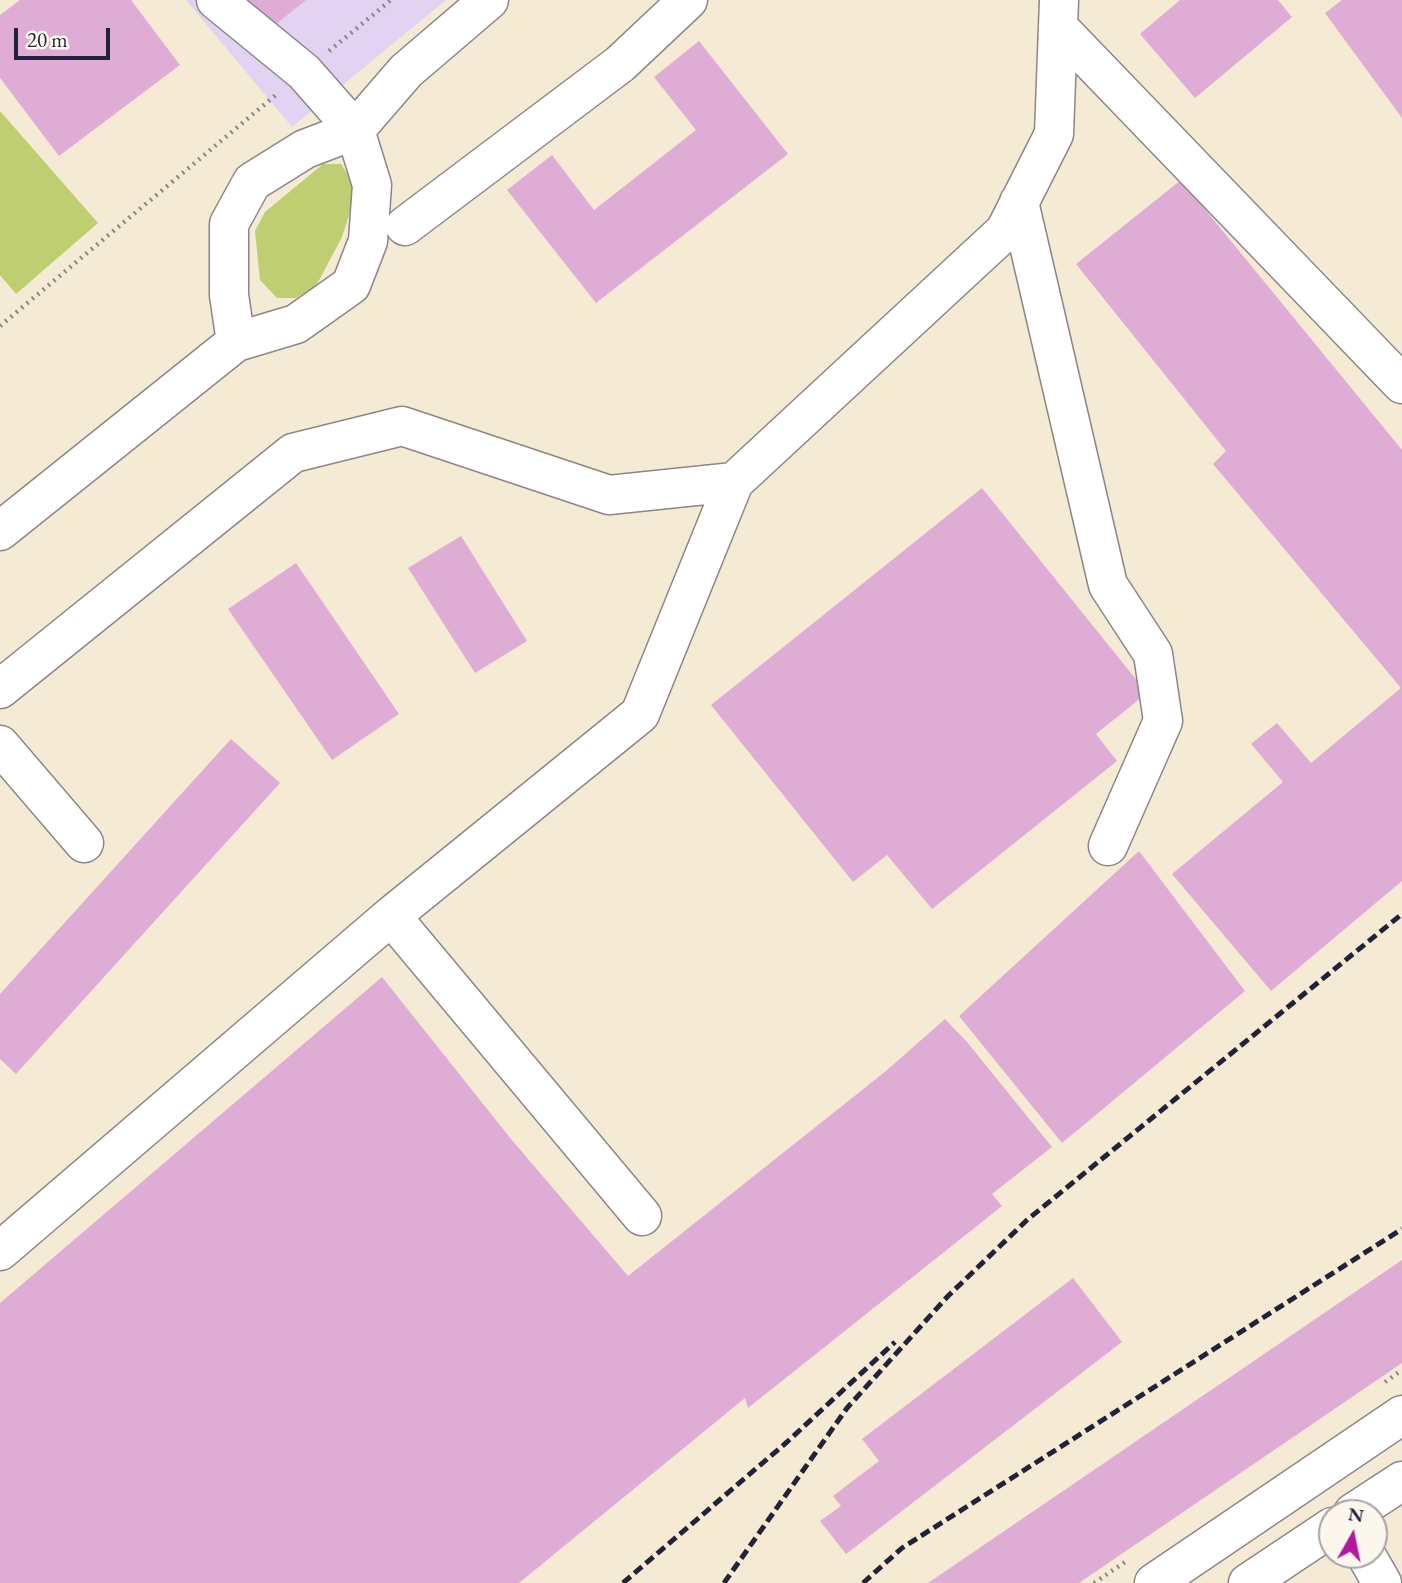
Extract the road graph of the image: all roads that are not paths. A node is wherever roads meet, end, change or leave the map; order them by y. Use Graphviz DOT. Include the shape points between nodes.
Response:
graph roads {
  1 [pos="216,0"];
  2 [pos="489,0"];
  3 [pos="688,0"];
  4 [pos="1058,13"];
  5 [pos="355,130"];
  6 [pos="1020,202"];
  7 [pos="405,226"];
  8 [pos="236,342"];
  9 [pos="1402,384"];
  10 [pos="734,482"];
  11 [pos="0,531"];
  12 [pos="0,689"];
  13 [pos="0,745"];
  14 [pos="84,843"];
  15 [pos="1108,846"];
  16 [pos="391,916"];
  17 [pos="642,1216"];
  18 [pos="0,1251"];
  19 [pos="1388,1392"];
  20 [pos="1348,1452"];
  21 [pos="1376,1498"];
  22 [pos="1318,1536"];
  23 [pos="1154,1583"];
  24 [pos="1248,1583"];
  1 -- 5 [label="street" via="304,72"];
  2 -- 5 [label="street" via="406,71"];
  3 -- 7 [label="street" via="620,64"];
  4 -- 6 [label="street" via="1054,134"];
  4 -- 9 [label="street"];
  5 -- 8 [label="street" via="305,149 252,182 234,213 229,224 229,295"];
  5 -- 8 [label="street" via="372,185 368,241 351,285 296,324"];
  6 -- 10 [label="street" via="1005,230"];
  6 -- 15 [label="street" via="1108,585 1153,654 1163,721"];
  8 -- 11 [label="street"];
  10 -- 12 [label="street" via="608,495 402,426 293,453"];
  10 -- 16 [label="street" via="640,715"];
  13 -- 14 [label="street"];
  16 -- 17 [label="street"];
  16 -- 18 [label="street"];
  19 -- 20 [label="street"];
  20 -- 21 [label="street"];
  20 -- 23 [label="street"];
  22 -- 24 [label="street"];
}
